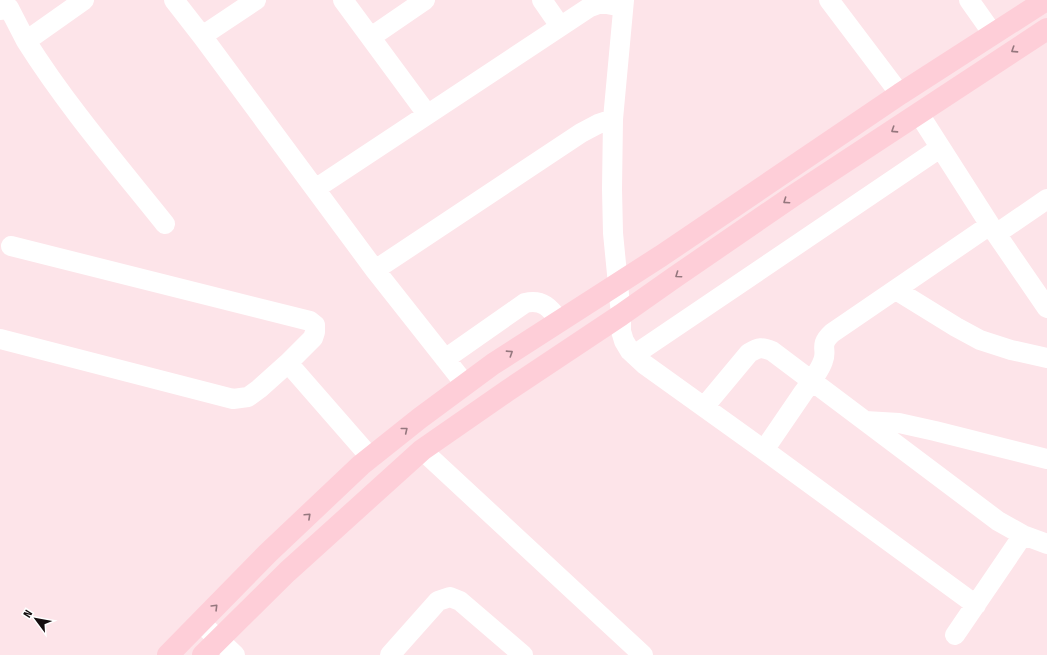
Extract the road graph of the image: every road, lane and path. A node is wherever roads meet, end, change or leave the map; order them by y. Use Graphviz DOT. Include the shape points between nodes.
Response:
graph roads {
  1 [pos="84,0"];
  2 [pos="174,0"];
  3 [pos="256,0"];
  4 [pos="343,0"];
  5 [pos="425,0"];
  6 [pos="542,0"];
  7 [pos="830,0"];
  8 [pos="969,0"];
  9 [pos="1046,0"];
  10 [pos="624,3"];
  11 [pos="5,6"];
  12 [pos="560,26"];
  13 [pos="1047,29"];
  14 [pos="993,34"];
  15 [pos="202,36"];
  16 [pos="371,37"];
  17 [pos="26,41"];
  18 [pos="900,94"];
  19 [pos="427,114"];
  20 [pos="919,114"];
  21 [pos="613,119"];
  22 [pos="936,141"];
  23 [pos="315,189"];
  24 [pos="1047,198"];
  25 [pos="165,224"];
  26 [pos="993,230"];
  27 [pos="11,246"];
  28 [pos="375,270"];
  29 [pos="618,284"];
  30 [pos="896,290"];
  31 [pos="1046,304"];
  32 [pos="621,316"];
  33 [pos="560,321"];
  34 [pos="0,339"];
  35 [pos="630,349"];
  36 [pos="1047,358"];
  37 [pos="445,359"];
  38 [pos="288,363"];
  39 [pos="811,381"];
  40 [pos="465,384"];
  41 [pos="704,407"];
  42 [pos="865,421"];
  43 [pos="764,450"];
  44 [pos="371,458"];
  45 [pos="1047,459"];
  46 [pos="435,461"];
  47 [pos="1023,535"];
  48 [pos="1047,544"];
  49 [pos="976,605"];
  50 [pos="200,622"];
  51 [pos="955,635"];
  52 [pos="218,639"];
  53 [pos="168,655"];
  54 [pos="203,655"];
  55 [pos="235,655"];
  56 [pos="390,655"];
  57 [pos="523,655"];
  58 [pos="643,655"];
  1 -- 17 [label="street"];
  2 -- 15 [label="street"];
  3 -- 15 [label="street"];
  4 -- 16 [label="street"];
  5 -- 16 [label="street"];
  6 -- 12 [label="street"];
  7 -- 18 [label="street"];
  8 -- 14 [label="street"];
  9 -- 14 [label="main road"];
  10 -- 12 [label="street" via="601,3"];
  10 -- 21 [label="street"];
  11 -- 17 [label="street"];
  12 -- 19 [label="street"];
  13 -- 20 [label="main road, one-way"];
  14 -- 18 [label="main road"];
  15 -- 23 [label="street"];
  16 -- 19 [label="street"];
  17 -- 25 [label="street" via="44,70 86,126"];
  18 -- 29 [label="main road"];
  19 -- 23 [label="street"];
  20 -- 22 [label="street"];
  20 -- 32 [label="main road, one-way" via="675,276"];
  21 -- 28 [label="street" via="574,137"];
  21 -- 29 [label="street" via="613,232"];
  22 -- 26 [label="street"];
  22 -- 35 [label="street"];
  23 -- 28 [label="street"];
  24 -- 26 [label="street"];
  26 -- 30 [label="street"];
  26 -- 31 [label="street"];
  27 -- 38 [label="street" via="310,321 315,326 313,338"];
  28 -- 37 [label="street"];
  29 -- 32 [label="street"];
  29 -- 33 [label="main road"];
  30 -- 36 [label="street" via="980,340"];
  30 -- 39 [label="street" via="827,338 823,362"];
  32 -- 35 [label="street" via="621,332"];
  32 -- 46 [label="main road" via="506,391"];
  33 -- 37 [label="street" via="543,303 525,303"];
  40 -- 33 [label="main road, one-way"];
  34 -- 38 [label="street" via="233,399 248,397"];
  35 -- 41 [label="street" via="644,364"];
  37 -- 40 [label="street"];
  38 -- 44 [label="street"];
  39 -- 41 [label="street" via="772,351 755,349"];
  39 -- 42 [label="street"];
  39 -- 43 [label="street"];
  44 -- 40 [label="main road, one-way"];
  41 -- 43 [label="street"];
  42 -- 45 [label="street" via="899,423"];
  42 -- 47 [label="street" via="998,521"];
  43 -- 49 [label="street"];
  50 -- 44 [label="main road, one-way" via="268,553"];
  46 -- 52 [label="main road" via="287,572"];
  46 -- 58 [label="street"];
  47 -- 48 [label="street"];
  47 -- 49 [label="street"];
  49 -- 51 [label="street"];
  50 -- 52 [label="street"];
  50 -- 53 [label="main road"];
  52 -- 54 [label="main road"];
  52 -- 55 [label="street"];
  56 -- 57 [label="street" via="438,601 450,597 460,601"];
}
